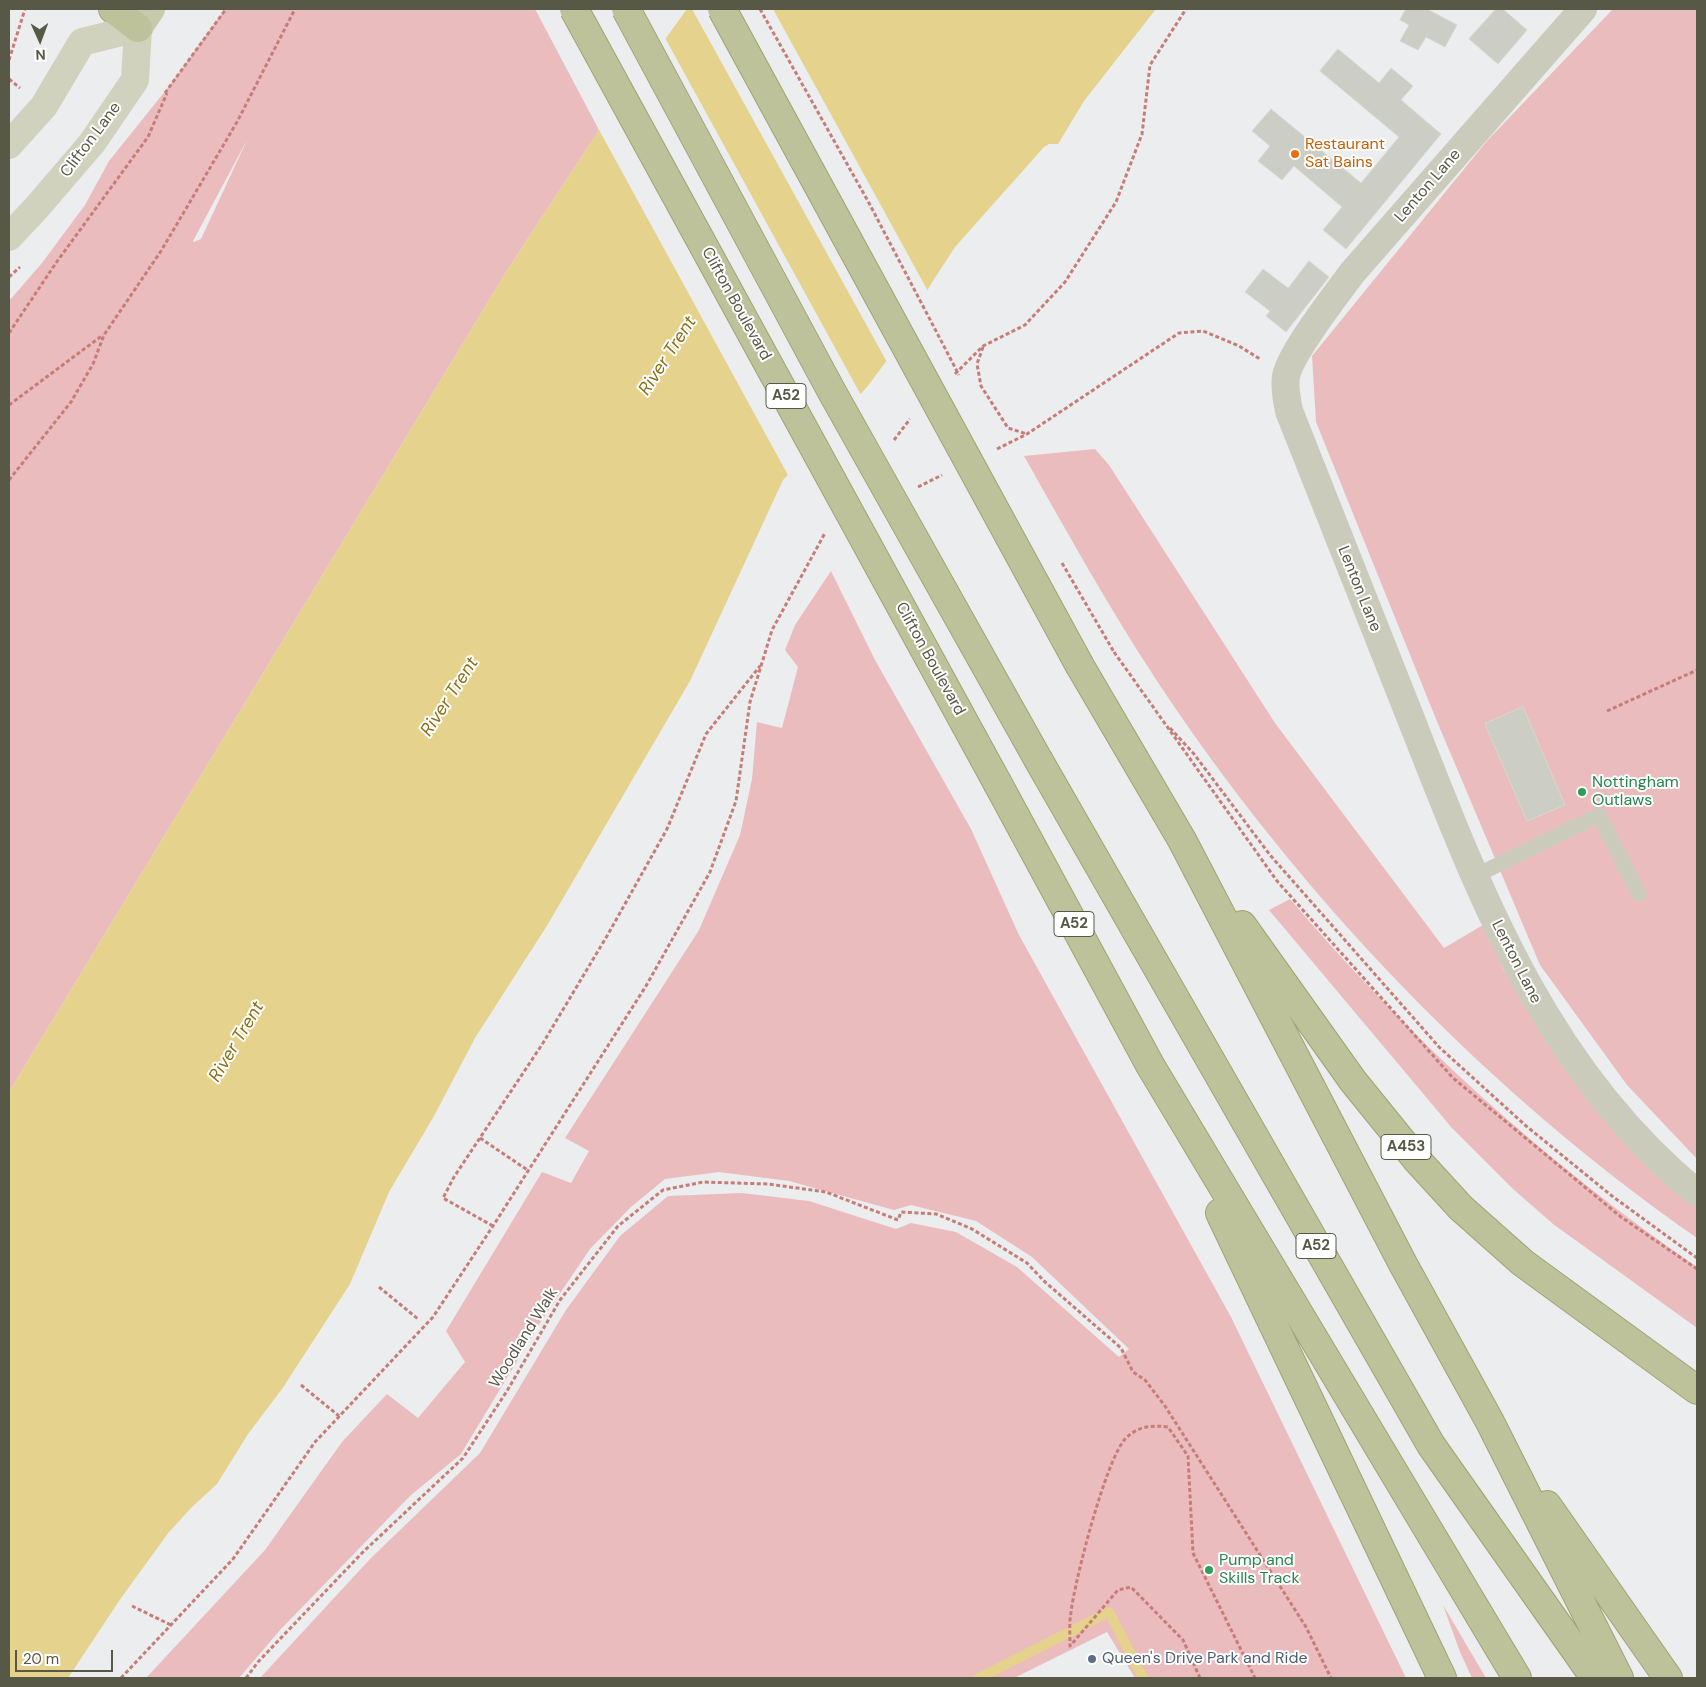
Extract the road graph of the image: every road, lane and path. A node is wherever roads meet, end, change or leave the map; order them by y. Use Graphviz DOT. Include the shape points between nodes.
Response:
graph roads {
  1 [pos="25,9"];
  2 [pos="113,9"];
  3 [pos="226,9"];
  4 [pos="295,9"];
  5 [pos="574,9"];
  6 [pos="626,9"];
  7 [pos="722,9"];
  8 [pos="760,9"];
  9 [pos="1186,9"];
  10 [pos="1583,9"];
  11 [pos="144,19"];
  12 [pos="9,60"];
  13 [pos="9,145"];
  14 [pos="9,236"];
  15 [pos="9,334"];
  16 [pos="104,335"];
  17 [pos="983,346"];
  18 [pos="960,376"];
  19 [pos="1286,376"];
  20 [pos="950,379"];
  21 [pos="9,405"];
  22 [pos="916,412"];
  23 [pos="1026,434"];
  24 [pos="1021,437"];
  25 [pos="892,443"];
  26 [pos="996,445"];
  27 [pos="1001,454"];
  28 [pos="9,480"];
  29 [pos="828,528"];
  30 [pos="1058,557"];
  31 [pos="762,663"];
  32 [pos="1697,670"];
  33 [pos="1606,710"];
  34 [pos="1158,714"];
  35 [pos="1182,840"];
  36 [pos="1475,876"];
  37 [pos="1639,894"];
  38 [pos="1150,1064"];
  39 [pos="480,1138"];
  40 [pos="529,1171"];
  41 [pos="1697,1193"];
  42 [pos="493,1226"];
  43 [pos="1697,1258"];
  44 [pos="1697,1269"];
  45 [pos="379,1287"];
  46 [pos="418,1319"];
  47 [pos="301,1385"];
  48 [pos="1697,1390"];
  49 [pos="339,1416"];
  50 [pos="1490,1422"];
  51 [pos="132,1606"];
  52 [pos="171,1625"];
  53 [pos="121,1678"];
  54 [pos="246,1678"];
  55 [pos="1200,1678"];
  56 [pos="1255,1678"];
  57 [pos="1331,1678"];
  58 [pos="1442,1678"];
  59 [pos="1517,1678"];
  60 [pos="1595,1678"];
  61 [pos="1619,1678"];
  62 [pos="1668,1678"];
  1 -- 12 [label="path"];
  2 -- 11 [label="highway"];
  3 -- 15 [label="path" via="168,89 148,137 58,260"];
  4 -- 16 [label="path" via="237,122 166,243"];
  5 -- 38 [label="highway, Clifton Boulevard / A52, bridge"];
  6 -- 60 [label="highway, A52, bridge" via="832,392 1430,1445"];
  7 -- 35 [label="highway, bridge" via="1080,666"];
  8 -- 18 [label="path, bridge"];
  9 -- 17 [label="path" via="1150,64 1142,134 1116,202 1065,282 1025,325"];
  10 -- 19 [label="street, Lenton Lane" via="1352,273 1292,361"];
  11 -- 13 [label="main road" via="82,42 44,106"];
  11 -- 14 [label="main road, Clifton Lane" via="135,80 92,143"];
  16 -- 21 [label="path"];
  16 -- 28 [label="path" via="93,364 70,402"];
  17 -- 20 [label="path"];
  17 -- 23 [label="path" via="977,364 981,386 1008,428"];
  19 -- 23 [label="path" via="1239,346 1203,331 1179,333"];
  19 -- 36 [label="street, Lenton Lane" via="1289,411"];
  22 -- 25 [label="path"];
  23 -- 24 [label="path"];
  26 -- 27 [label="path"];
  29 -- 31 [label="path" via="772,630"];
  30 -- 34 [label="path, bridge" via="1114,652"];
  31 -- 39 [label="path" via="706,734 667,829 543,1043"];
  31 -- 40 [label="path" via="750,702 736,802 710,872 646,986"];
  32 -- 33 [label="path"];
  34 -- 43 [label="path" via="1194,754 1270,855 1439,1047 1525,1125 1612,1196"];
  34 -- 44 [label="path" via="1277,881 1453,1078 1621,1217"];
  35 -- 48 [label="highway, A453" via="1353,1081 1460,1208 1523,1263"];
  35 -- 50 [label="highway" via="1403,1264"];
  36 -- 37 [label="lane" via="1599,815"];
  36 -- 41 [label="street, Lenton Lane" via="1510,955 1543,1014 1597,1091 1628,1127"];
  38 -- 58 [label="highway"];
  38 -- 59 [label="highway, A52"];
  39 -- 40 [label="path"];
  39 -- 42 [label="path" via="443,1198"];
  40 -- 42 [label="path"];
  42 -- 49 [label="path" via="433,1318"];
  45 -- 46 [label="path"];
  47 -- 49 [label="path"];
  49 -- 52 [label="path" via="315,1442 233,1559"];
  50 -- 61 [label="highway"];
  50 -- 62 [label="highway"];
  51 -- 52 [label="path"];
  52 -- 53 [label="path"];
  54 -- 57 [label="path, Woodland Walk" via="362,1553 463,1458 560,1300 618,1226 664,1190 703,1182 768,1184 826,1192 898,1220 902,1212 936,1214 972,1229 1026,1264 1121,1348 1133,1372 1145,1380 1165,1406 1306,1627"];
  55 -- 56 [label="path" via="1183,1640 1131,1587 1118,1590 1070,1646 1070,1614 1110,1466 1126,1438 1148,1425 1168,1427 1188,1456 1193,1553"];
}
